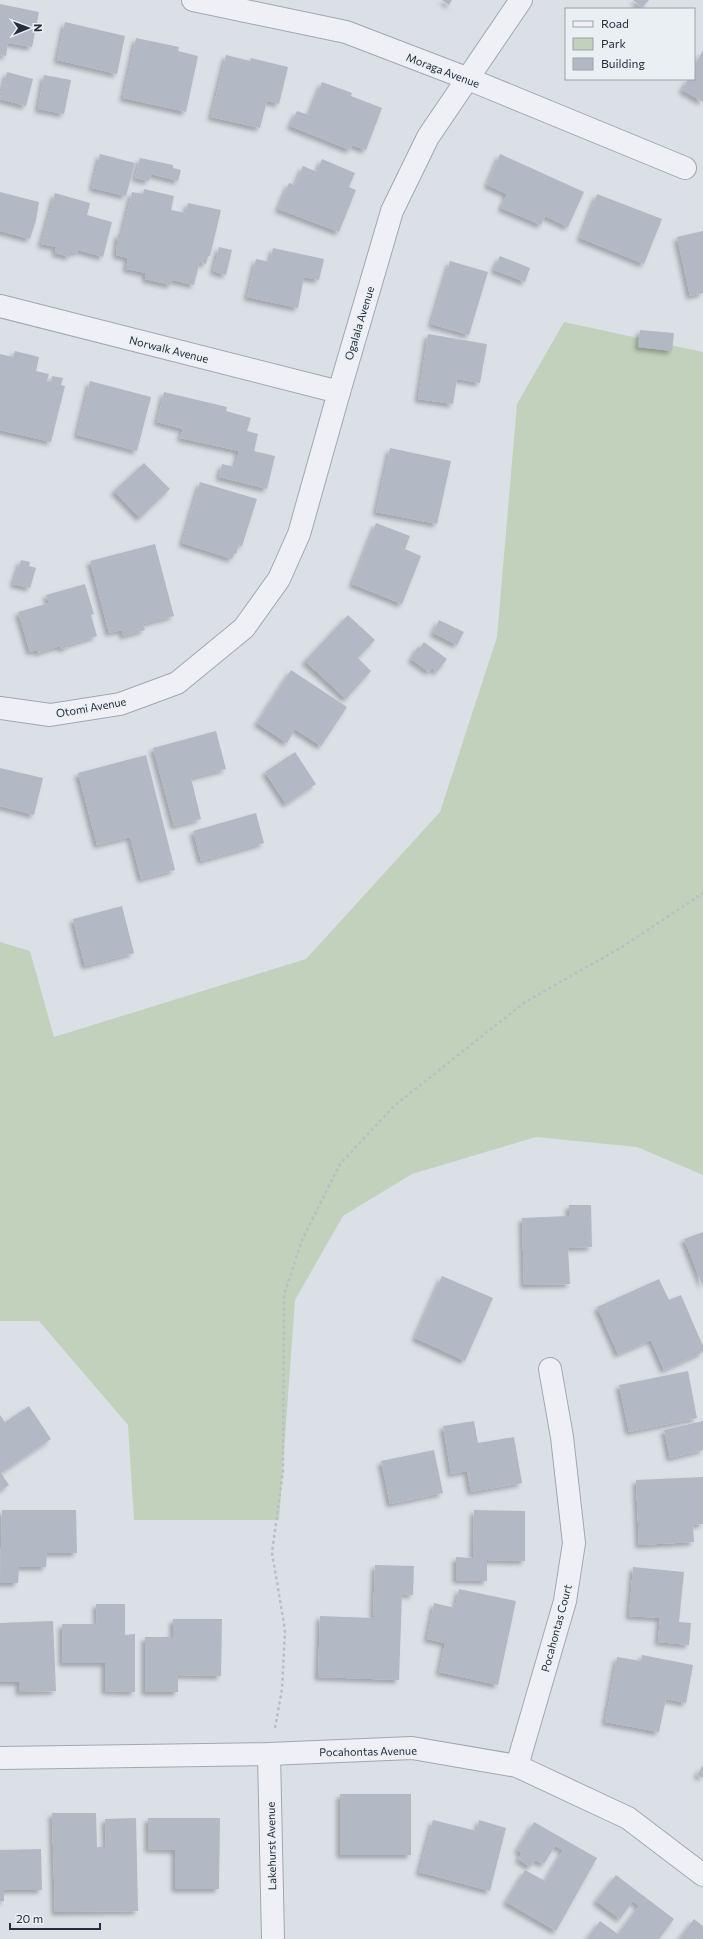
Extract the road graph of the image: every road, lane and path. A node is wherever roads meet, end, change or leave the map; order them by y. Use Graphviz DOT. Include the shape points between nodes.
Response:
graph roads {
  1 [pos="193,0"];
  2 [pos="521,0"];
  3 [pos="219,3"];
  4 [pos="466,78"];
  5 [pos="685,168"];
  6 [pos="0,306"];
  7 [pos="339,392"];
  8 [pos="216,651"];
  9 [pos="0,708"];
  10 [pos="703,893"];
  11 [pos="550,1369"];
  12 [pos="269,1754"];
  13 [pos="0,1758"];
  14 [pos="517,1766"];
  15 [pos="703,1875"];
  16 [pos="273,1939"];
  1 -- 3 [label="street, Moraga Avenue"];
  2 -- 4 [label="street, Ogalala Avenue"];
  3 -- 4 [label="street, Moraga Avenue" via="346,32"];
  4 -- 5 [label="street, Moraga Avenue"];
  4 -- 7 [label="street, Ogalala Avenue" via="428,137 392,211"];
  6 -- 7 [label="street, Norwalk Avenue"];
  7 -- 8 [label="street, Ogalala Avenue" via="300,534 279,579 244,628"];
  8 -- 9 [label="street, Otomi Avenue" via="176,684 120,704 50,715"];
  10 -- 12 [label="path" via="622,947 525,1002 394,1106 340,1164 302,1240 284,1295 283,1471 272,1553 285,1630 282,1689"];
  11 -- 14 [label="street, Pocahontas Court" via="562,1437 574,1543 565,1601"];
  12 -- 13 [label="street, Pocahontas Avenue"];
  12 -- 14 [label="street, Pocahontas Avenue" via="412,1748"];
  12 -- 16 [label="street, Lakehurst Avenue"];
  14 -- 15 [label="street, Pocahontas Avenue" via="628,1818"];
}
